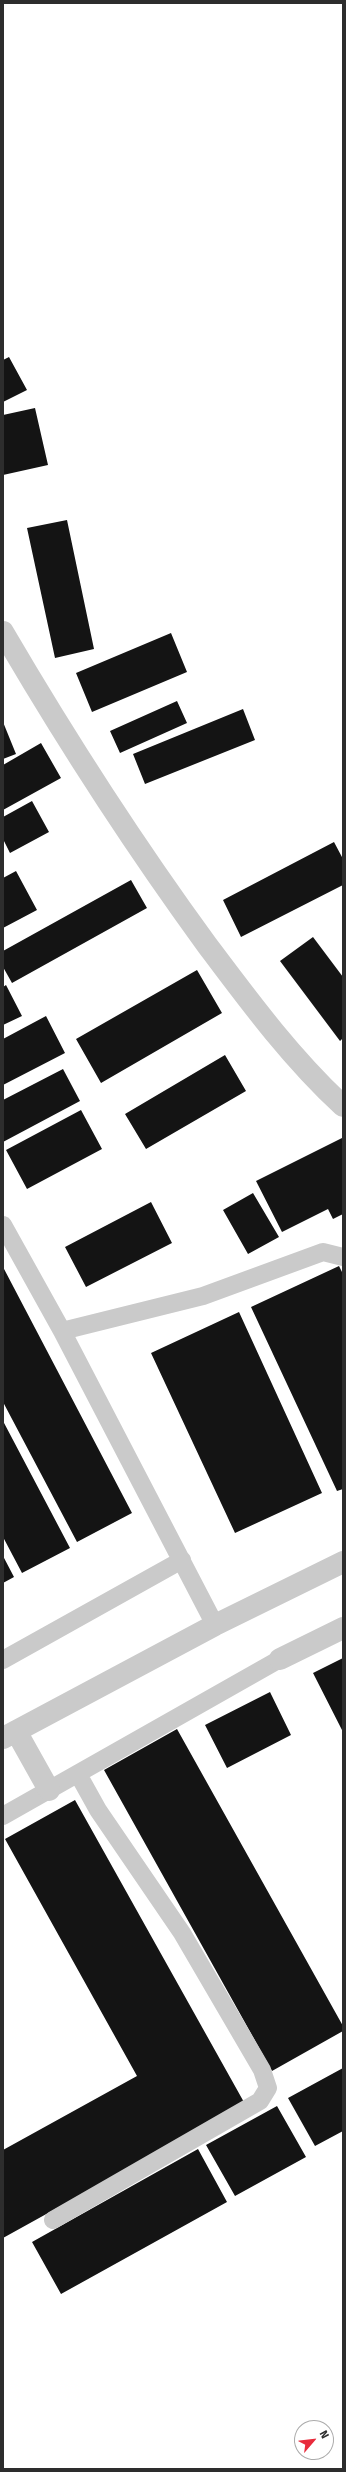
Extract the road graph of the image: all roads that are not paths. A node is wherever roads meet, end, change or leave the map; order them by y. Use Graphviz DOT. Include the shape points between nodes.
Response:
graph roads {
  1 [pos="3,632"];
  2 [pos="343,1106"];
  3 [pos="3,1225"];
  4 [pos="343,1257"];
  5 [pos="62,1331"];
  6 [pos="182,1560"];
  7 [pos="343,1562"];
  8 [pos="216,1625"];
  9 [pos="343,1628"];
  10 [pos="280,1659"];
  11 [pos="3,1660"];
  12 [pos="14,1738"];
  13 [pos="78,1774"];
  14 [pos="46,1786"];
  15 [pos="3,1816"];
  16 [pos="53,2220"];
  1 -- 2 [label="street" via="148,864 258,1013 318,1083"];
  3 -- 5 [label="lane"];
  4 -- 5 [label="lane" via="323,1252 203,1296"];
  5 -- 6 [label="lane"];
  6 -- 8 [label="lane"];
  6 -- 11 [label="lane"];
  7 -- 8 [label="street"];
  8 -- 12 [label="street"];
  9 -- 10 [label="street"];
  10 -- 13 [label="lane"];
  12 -- 14 [label="street"];
  13 -- 14 [label="lane"];
  13 -- 16 [label="lane" via="98,1810 182,1933 262,2070 268,2088 260,2101"];
  14 -- 15 [label="lane"];
}
